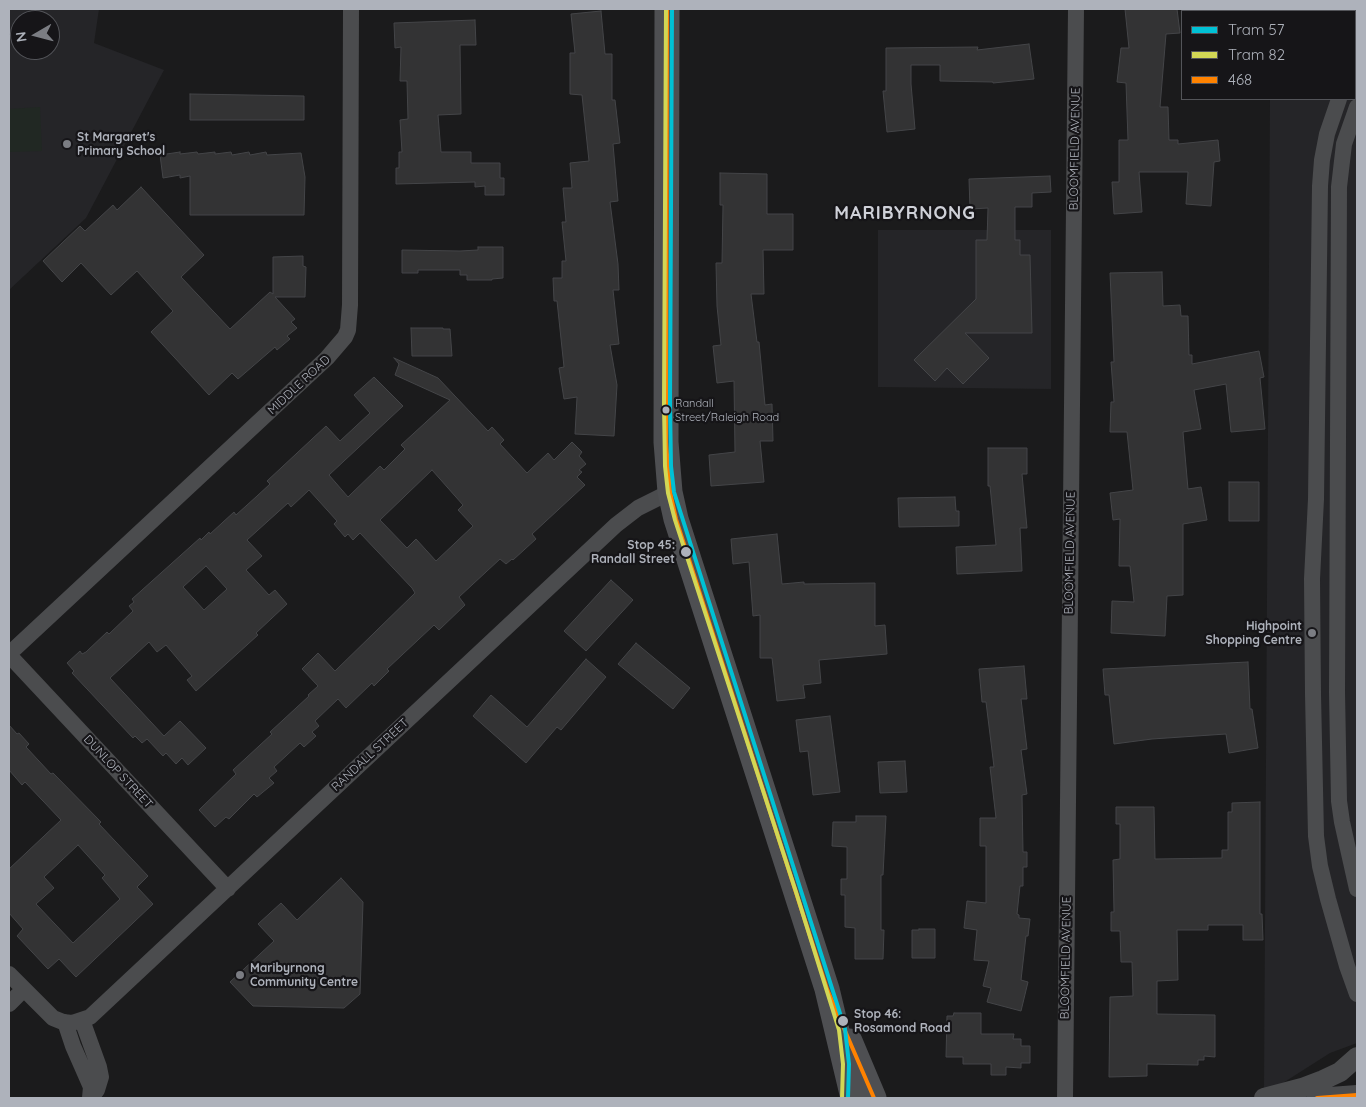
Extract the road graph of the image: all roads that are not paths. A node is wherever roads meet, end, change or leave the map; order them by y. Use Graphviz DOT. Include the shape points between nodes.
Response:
graph roads {
  1 [pos="351,9"];
  2 [pos="667,9"];
  3 [pos="1076,9"];
  4 [pos="1339,100"];
  5 [pos="1357,107"];
  6 [pos="670,492"];
  7 [pos="9,655"];
  8 [pos="228,889"];
  9 [pos="1357,889"];
  10 [pos="9,974"];
  11 [pos="827,988"];
  12 [pos="24,990"];
  13 [pos="1357,994"];
  14 [pos="9,1004"];
  15 [pos="74,1022"];
  16 [pos="1357,1057"];
  17 [pos="1357,1094"];
  18 [pos="91,1098"];
  19 [pos="852,1098"];
  20 [pos="874,1098"];
  21 [pos="1065,1098"];
  22 [pos="1264,1098"];
  23 [pos="1317,1098"];
  1 -- 7 [label="street, MIDDLE ROAD" via="350,305 345,337"];
  2 -- 6 [label="main road" via="666,442"];
  3 -- 21 [label="street, BLOOMFIELD AVENUE"];
  4 -- 13 [label="street" via="1327,134 1320,186 1312,694 1316,836 1320,866"];
  5 -- 9 [label="street" via="1344,144 1339,187 1337,692 1339,801"];
  6 -- 8 [label="street, RANDALL STREET" via="638,508 616,525"];
  6 -- 11 [label="main road"];
  7 -- 8 [label="street, DUNLOP STREET"];
  8 -- 15 [label="street, RANDALL STREET" via="99,1010"];
  10 -- 12 [label="street"];
  11 -- 19 [label="main road"];
  11 -- 20 [label="main road"];
  12 -- 14 [label="street"];
  12 -- 15 [label="street" via="53,1018"];
  15 -- 18 [label="street" via="99,1067 101,1077"];
  16 -- 22 [label="street" via="1340,1072 1323,1080"];
  17 -- 23 [label="street"];
}
